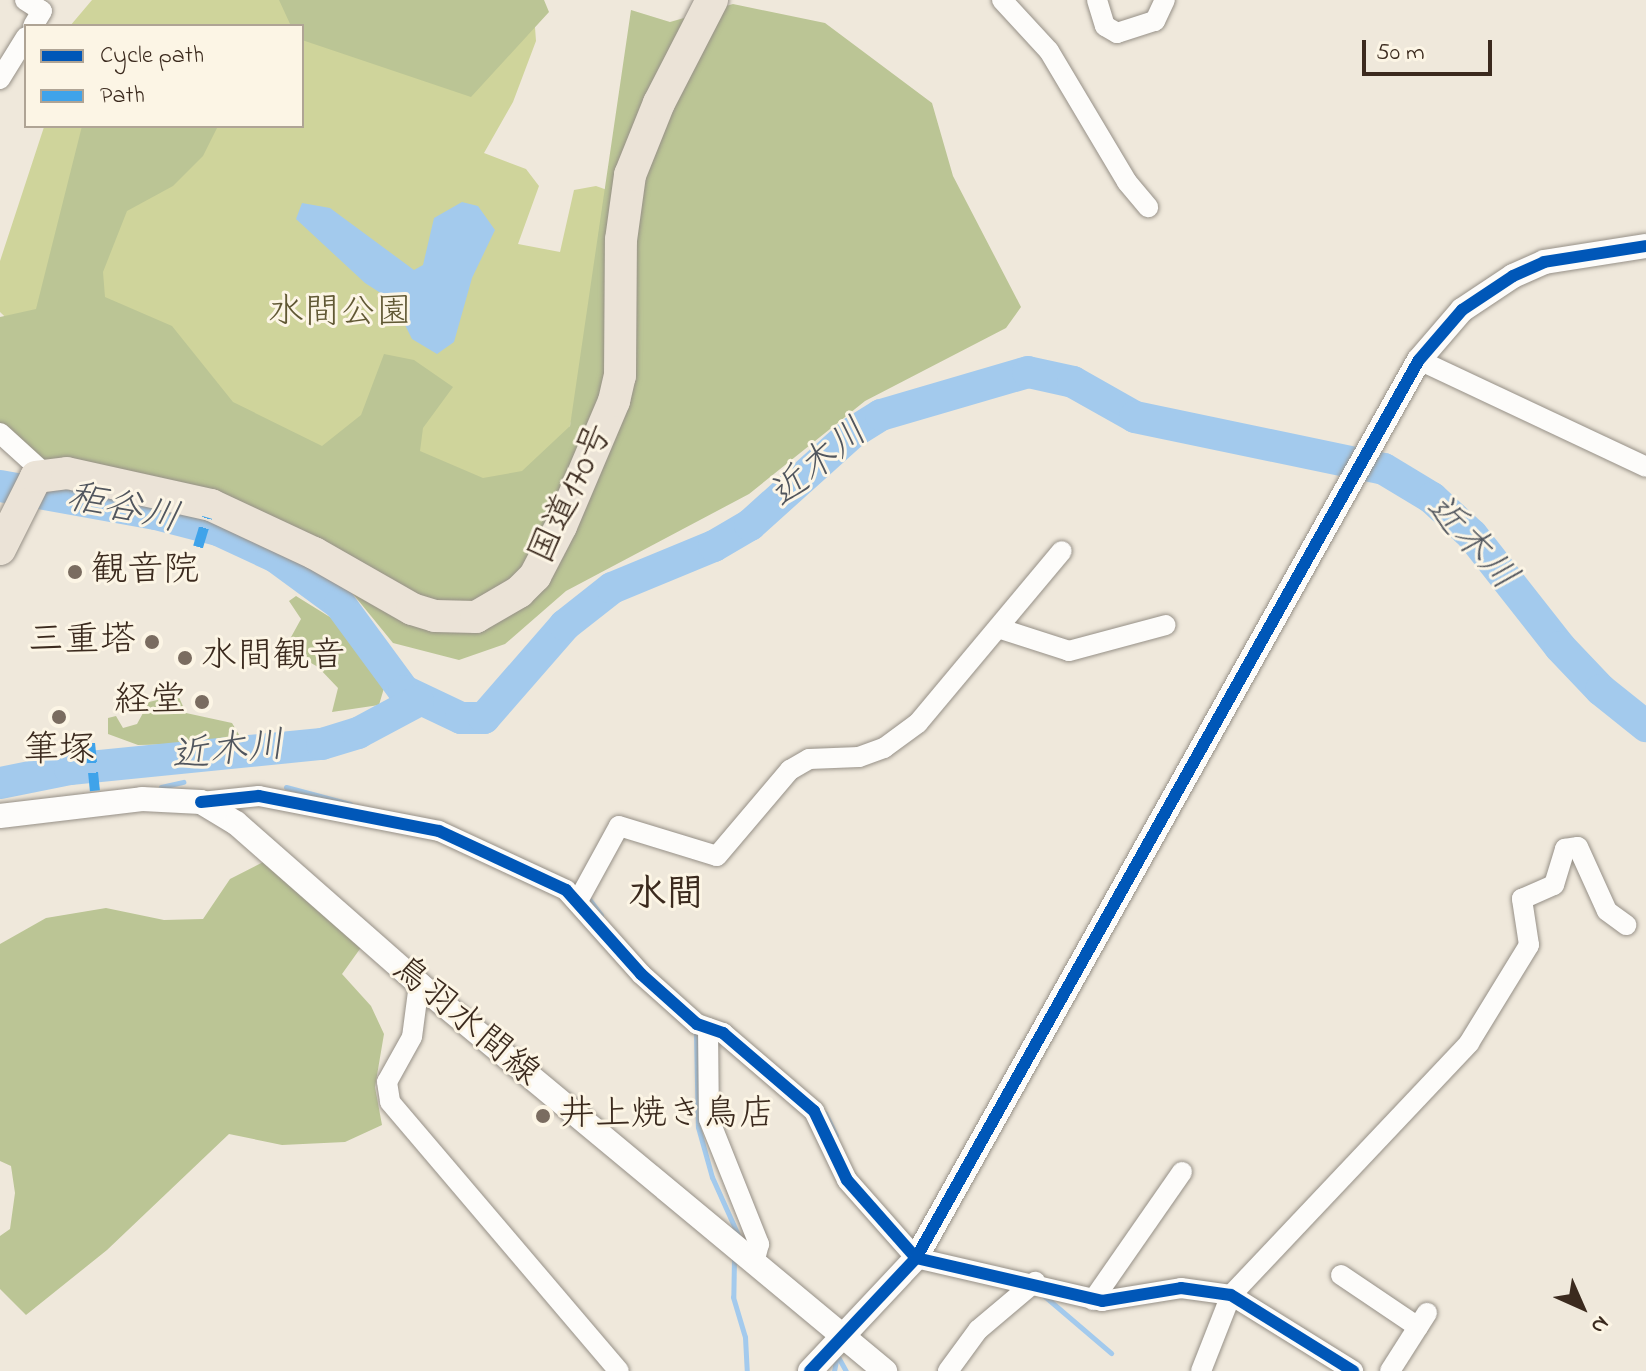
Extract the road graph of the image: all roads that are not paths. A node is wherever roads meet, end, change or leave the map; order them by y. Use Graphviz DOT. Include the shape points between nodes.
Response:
graph roads {
  1 [pos="25,0"];
  2 [pos="712,0"];
  3 [pos="1002,0"];
  4 [pos="1097,0"];
  5 [pos="1165,0"];
  6 [pos="34,24"];
  7 [pos="24,40"];
  8 [pos="0,79"];
  9 [pos="1148,207"];
  10 [pos="1646,246"];
  11 [pos="1419,360"];
  12 [pos="0,433"];
  13 [pos="1646,467"];
  14 [pos="40,475"];
  15 [pos="0,549"];
  16 [pos="1062,551"];
  17 [pos="1166,625"];
  18 [pos="1001,629"];
  19 [pos="201,802"];
  20 [pos="0,816"];
  21 [pos="579,899"];
  22 [pos="1626,925"];
  23 [pos="419,984"];
  24 [pos="708,1028"];
  25 [pos="1182,1172"];
  26 [pos="916,1258"];
  27 [pos="754,1263"];
  28 [pos="1341,1275"];
  29 [pos="1035,1282"];
  30 [pos="1231,1295"];
  31 [pos="1093,1300"];
  32 [pos="843,1337"];
  33 [pos="619,1371"];
  34 [pos="810,1371"];
  35 [pos="885,1371"];
  36 [pos="948,1371"];
  37 [pos="1201,1371"];
  38 [pos="1353,1371"];
  39 [pos="1390,1371"];
  1 -- 6 [label="street" via="42,11"];
  2 -- 14 [label="highway, 国道170号" via="659,103 630,175 621,240 620,376 614,401 561,526 535,576 519,592 476,617 435,616 211,505 113,481"];
  3 -- 9 [label="street" via="1049,51 1127,182"];
  4 -- 5 [label="street" via="1105,26 1117,33 1155,21"];
  7 -- 8 [label="street"];
  10 -- 11 [label="street" via="1544,262 1513,276 1462,310"];
  11 -- 13 [label="street"];
  11 -- 26 [label="street"];
  12 -- 14 [label="street"];
  14 -- 15 [label="highway"];
  16 -- 18 [label="street"];
  17 -- 18 [label="street" via="1069,651"];
  18 -- 21 [label="street" via="918,723 884,748 859,757 809,759 790,770 717,856 619,826"];
  19 -- 20 [label="street" via="96,801"];
  19 -- 21 [label="street" via="259,796 439,831"];
  19 -- 23 [label="street, 鳥羽水間線" via="236,823"];
  21 -- 24 [label="street" via="641,974"];
  22 -- 30 [label="street" via="1607,911 1578,847 1565,849 1554,885 1522,899 1529,945 1469,1043"];
  23 -- 27 [label="street, 鳥羽水間線"];
  23 -- 33 [label="street" via="412,1037 387,1082 390,1102"];
  24 -- 26 [label="street" via="723,1033 814,1111 847,1180"];
  24 -- 27 [label="street" via="709,1119 759,1244"];
  25 -- 31 [label="street"];
  26 -- 29 [label="street"];
  26 -- 32 [label="street"];
  27 -- 32 [label="street, 鳥羽水間線"];
  28 -- 39 [label="street" via="1422,1320"];
  29 -- 31 [label="street"];
  29 -- 36 [label="street" via="978,1330"];
  30 -- 31 [label="street" via="1181,1288"];
  30 -- 37 [label="street"];
  30 -- 38 [label="street"];
  32 -- 34 [label="street"];
  32 -- 35 [label="street, 鳥羽水間線"];
}
